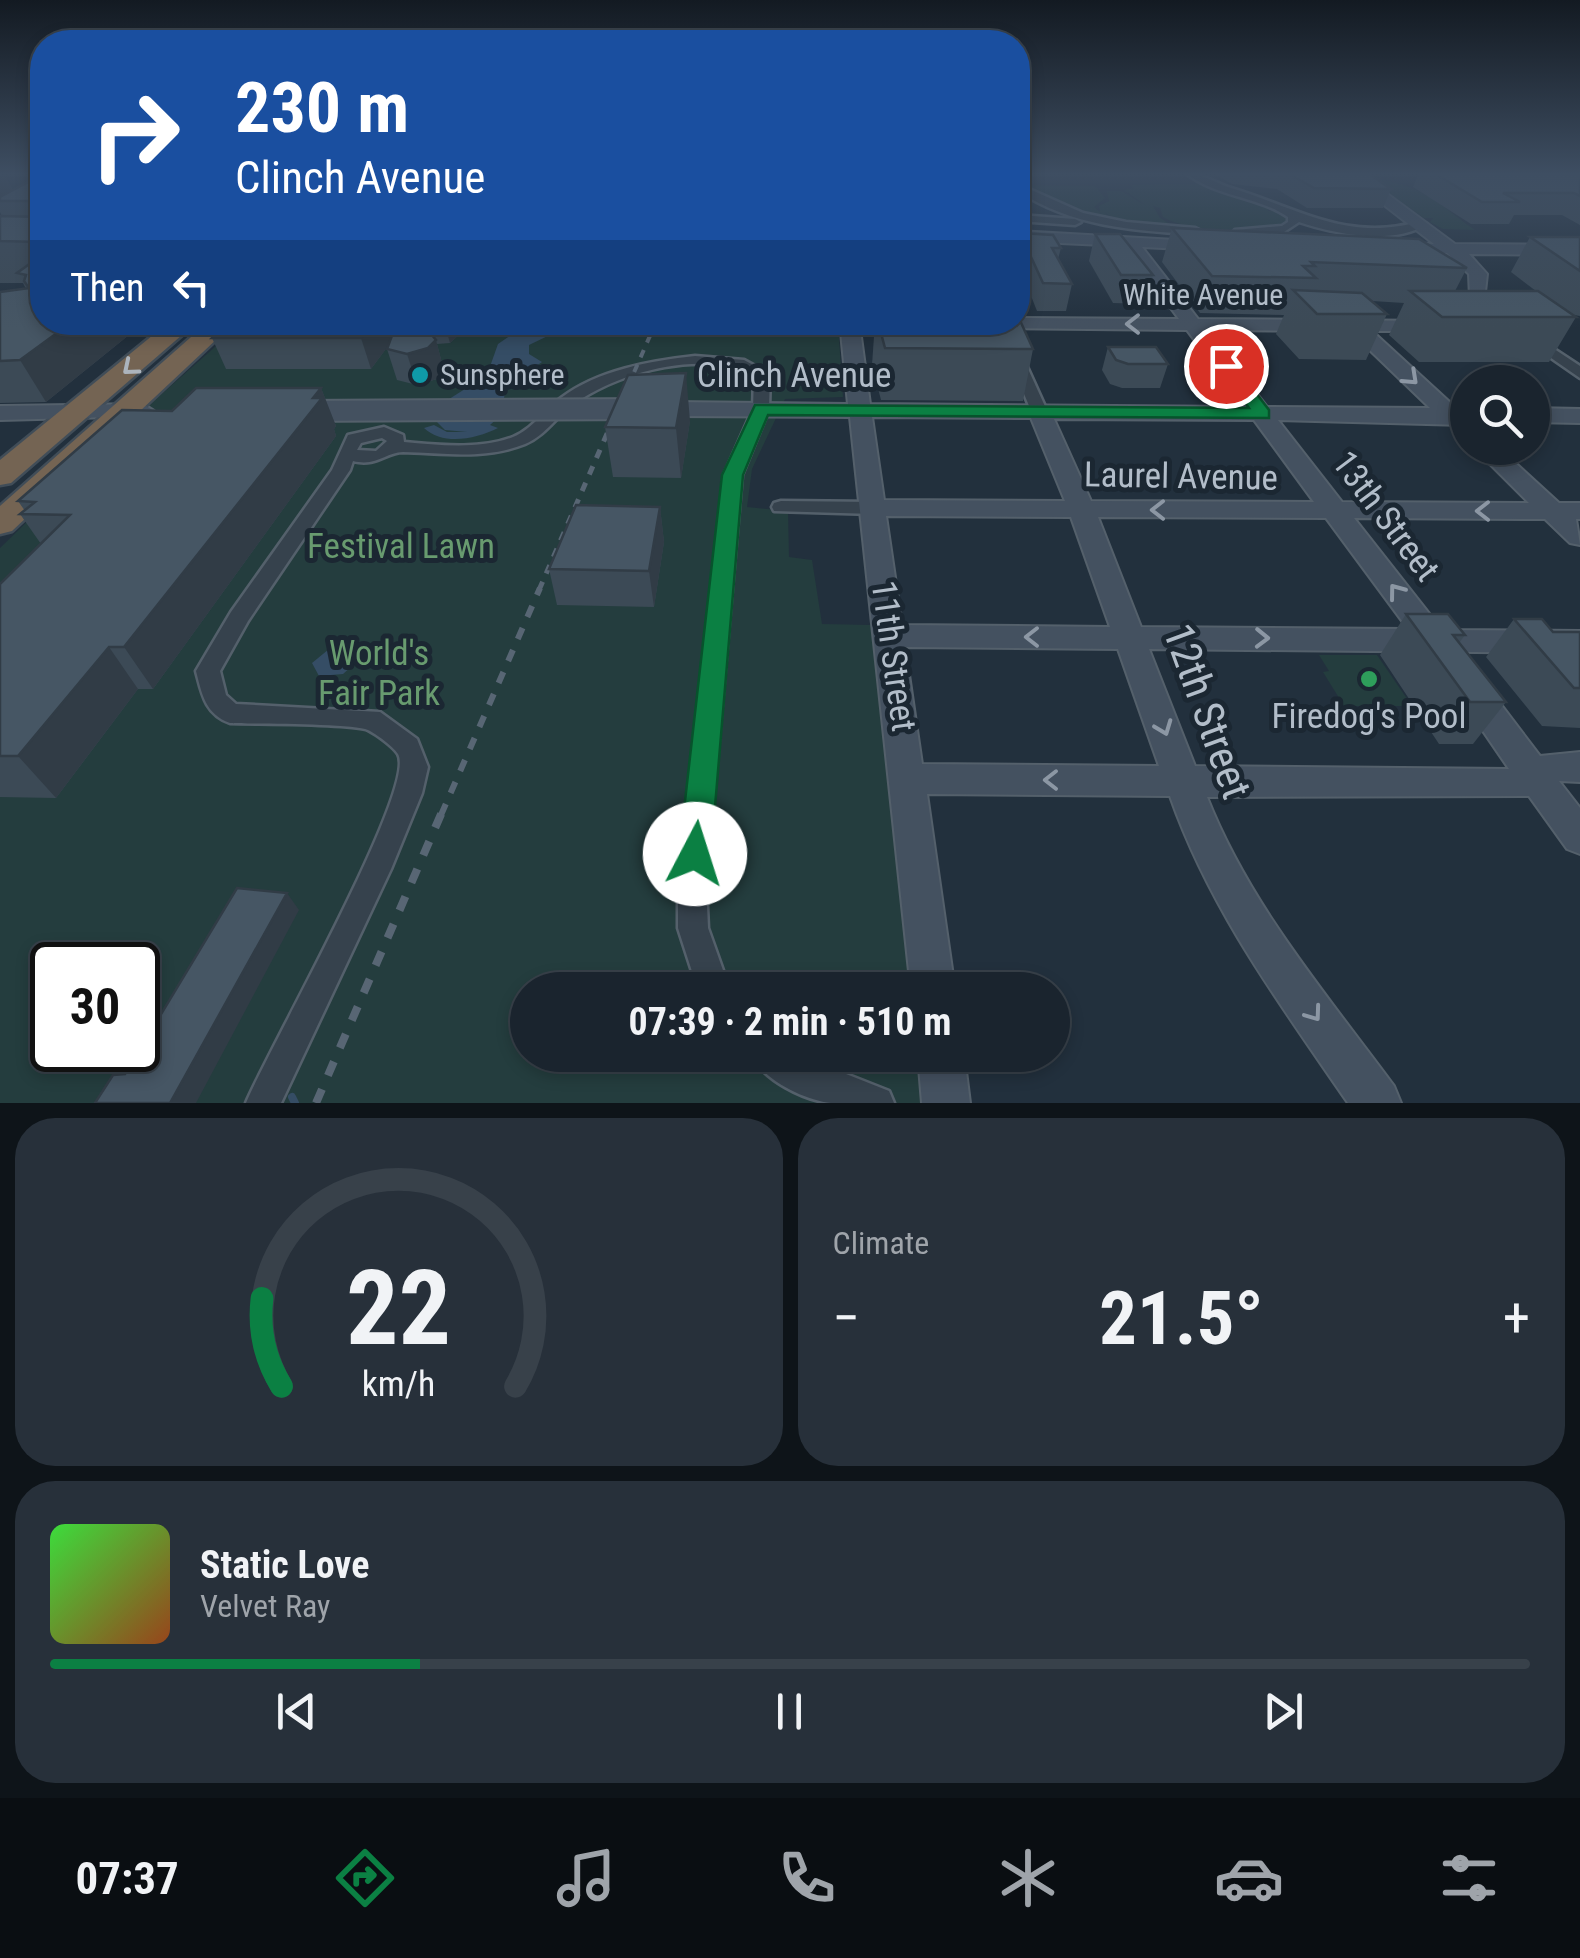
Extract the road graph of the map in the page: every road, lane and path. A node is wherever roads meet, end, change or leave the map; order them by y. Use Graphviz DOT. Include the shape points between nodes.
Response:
graph roads {
  1 [pos="1063,224"];
  2 [pos="1103,224"];
  3 [pos="1293,224"];
  4 [pos="1314,224"];
  5 [pos="1420,224"];
  6 [pos="1421,224"];
  7 [pos="1214,231"];
  8 [pos="1230,232"];
  9 [pos="1130,234"];
  10 [pos="1030,236"];
  11 [pos="1286,240"];
  12 [pos="1332,246"];
  13 [pos="1454,249"];
  14 [pos="1580,250"];
  15 [pos="1030,324"];
  16 [pos="1194,324"];
  17 [pos="1447,324"];
  18 [pos="1483,324"];
  19 [pos="1355,325"];
  20 [pos="1548,325"];
  21 [pos="1519,328"];
  22 [pos="169,335"];
  23 [pos="208,335"];
  24 [pos="852,335"];
  25 [pos="1007,335"];
  26 [pos="1580,373"];
  27 [pos="762,409"];
  28 [pos="1450,409"];
  29 [pos="862,410"];
  30 [pos="164,411"];
  31 [pos="268,411"];
  32 [pos="120,412"];
  33 [pos="0,413"];
  34 [pos="1040,413"];
  35 [pos="74,414"];
  36 [pos="1262,414"];
  37 [pos="1550,415"];
  38 [pos="1580,416"];
  39 [pos="1450,420"];
  40 [pos="387,451"];
  41 [pos="1504,465"];
  42 [pos="0,476"];
  43 [pos="334,480"];
  44 [pos="781,508"];
  45 [pos="874,508"];
  46 [pos="1082,510"];
  47 [pos="1552,511"];
  48 [pos="1580,511"];
  49 [pos="1336,512"];
  50 [pos="7,516"];
  51 [pos="1580,536"];
  52 [pos="891,636"];
  53 [pos="1130,637"];
  54 [pos="1434,641"];
  55 [pos="1580,642"];
  56 [pos="1580,767"];
  57 [pos="1536,774"];
  58 [pos="910,779"];
  59 [pos="1184,780"];
  60 [pos="1580,837"];
  61 [pos="708,972"];
  62 [pos="932,972"];
  63 [pos="794,1072"];
  64 [pos="943,1072"];
  65 [pos="263,1103"];
  66 [pos="877,1103"];
  67 [pos="946,1103"];
  68 [pos="1377,1103"];
  1 -- 9 [label="street"];
  2 -- 9 [label="street"];
  3 -- 11 [label="street"];
  4 -- 5 [label="street" via="1406,230"];
  6 -- 13 [label="street"];
  7 -- 9 [label="street"];
  8 -- 11 [label="street"];
  9 -- 10 [label="street"];
  9 -- 11 [label="street"];
  9 -- 16 [label="street, 13th Street"];
  12 -- 13 [label="street"];
  13 -- 14 [label="street"];
  13 -- 21 [label="street" via="1477,271 1478,297"];
  16 -- 15 [label="street, White Avenue, one-way"];
  16 -- 19 [label="street, White Avenue"];
  16 -- 36 [label="street, 13th Street"];
  17 -- 19 [label="street, White Avenue"];
  18 -- 21 [label="street"];
  19 -- 28 [label="street, one-way"];
  20 -- 21 [label="street"];
  21 -- 26 [label="street"];
  22 -- 35 [label="highway, one-way"];
  23 -- 32 [label="highway"];
  24 -- 29 [label="street, 11th Street"];
  25 -- 34 [label="street, 12th Street"];
  27 -- 29 [label="street, Clinch Avenue"];
  27 -- 31 [label="street, Clinch Avenue, bridge"];
  27 -- 40 [label="street" via="764,379 756,369 697,357 580,392 547,425 502,446"];
  27 -- 61 [label="street" via="732,475 692,886 692,928"];
  29 -- 34 [label="street, Clinch Avenue"];
  29 -- 45 [label="street, 11th Street"];
  30 -- 32 [label="street"];
  32 -- 35 [label="street"];
  32 -- 50 [label="highway"];
  33 -- 35 [label="street"];
  34 -- 36 [label="street, Clinch Avenue"];
  34 -- 46 [label="street, 12th Street"];
  35 -- 42 [label="highway"];
  36 -- 39 [label="street, Clinch Avenue"];
  36 -- 49 [label="street, 13th Street"];
  37 -- 38 [label="street"];
  40 -- 43 [label="street"];
  40 -- 43 [label="street" via="396,436 376,432 354,439"];
  41 -- 47 [label="street"];
  43 -- 65 [label="street" via="214,656 209,688 230,713 370,720 410,748 415,767 377,870"];
  44 -- 45 [label="street, Laurel Avenue"];
  45 -- 46 [label="street, Laurel Avenue"];
  45 -- 52 [label="street, 11th Street"];
  49 -- 46 [label="street, Laurel Avenue, one-way"];
  46 -- 53 [label="street, 12th Street"];
  47 -- 48 [label="street, Laurel Avenue"];
  47 -- 49 [label="street, Laurel Avenue, one-way"];
  47 -- 51 [label="street"];
  54 -- 49 [label="street, 13th Street, one-way"];
  53 -- 52 [label="street, one-way"];
  52 -- 58 [label="street, 11th Street"];
  53 -- 54 [label="street, one-way"];
  53 -- 59 [label="street, 12th Street, one-way"];
  54 -- 55 [label="street"];
  54 -- 57 [label="street, 13th Street"];
  56 -- 57 [label="street" via="1552,766"];
  57 -- 59 [label="street" via="1520,784"];
  57 -- 60 [label="street, 13th Street"];
  59 -- 58 [label="street, one-way"];
  58 -- 62 [label="street, 11th Street"];
  59 -- 68 [label="street, 12th Street, one-way" via="1211,857"];
  63 -- 66 [label="street"];
  64 -- 67 [label="street"];
}
